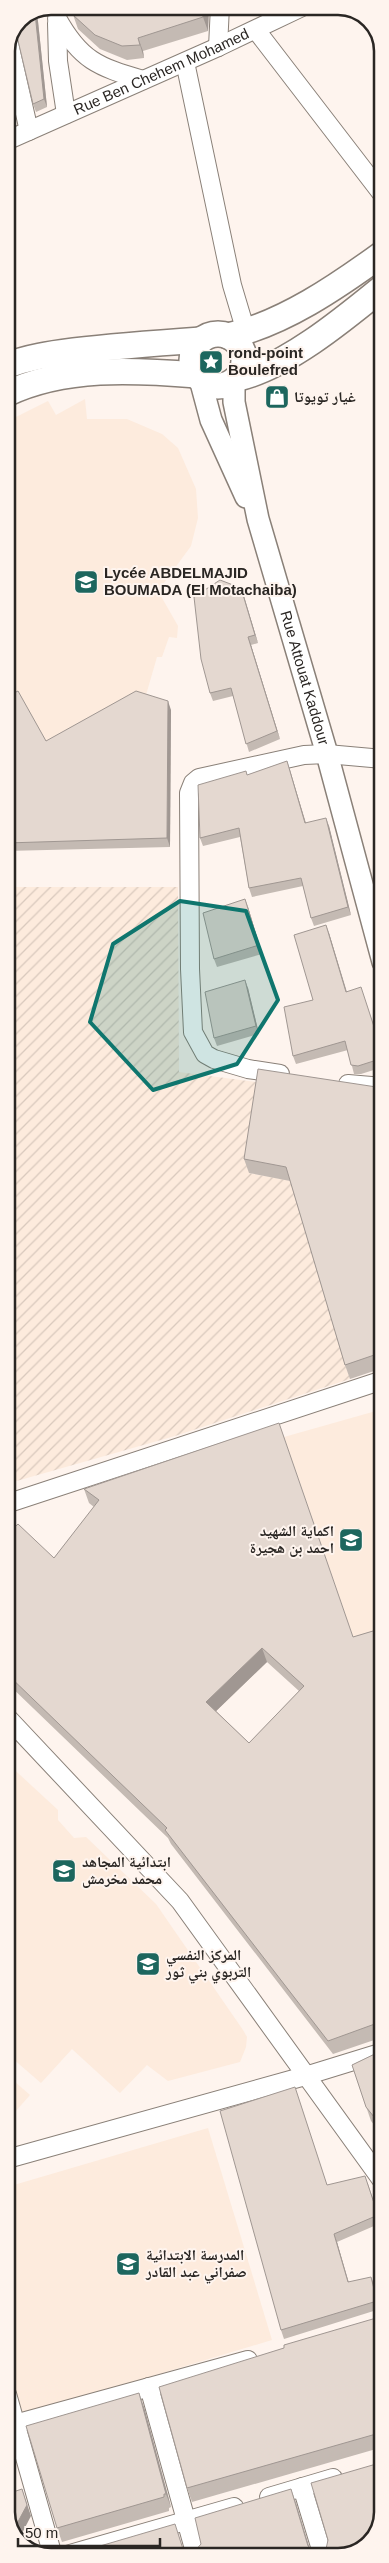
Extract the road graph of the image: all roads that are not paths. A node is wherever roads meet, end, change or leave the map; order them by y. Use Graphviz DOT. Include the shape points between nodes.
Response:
graph roads {
  1 [pos="57,15"];
  2 [pos="58,15"];
  3 [pos="220,15"];
  4 [pos="285,15"];
  5 [pos="256,30"];
  6 [pos="218,47"];
  7 [pos="185,62"];
  8 [pos="143,80"];
  9 [pos="15,104"];
  10 [pos="66,114"];
  11 [pos="18,135"];
  12 [pos="374,184"];
  13 [pos="374,260"];
  14 [pos="374,294"];
  15 [pos="237,334"];
  16 [pos="201,340"];
  17 [pos="15,360"];
  18 [pos="198,377"];
  19 [pos="235,384"];
  20 [pos="15,390"];
  21 [pos="258,519"];
  22 [pos="327,754"];
  23 [pos="374,758"];
  24 [pos="374,932"];
  25 [pos="297,1076"];
  26 [pos="326,1081"];
  27 [pos="374,1086"];
  28 [pos="374,1383"];
  29 [pos="15,1501"];
  30 [pos="15,1726"];
  31 [pos="374,2055"];
  32 [pos="305,2076"];
  33 [pos="15,2157"];
  34 [pos="374,2167"];
  35 [pos="262,2356"];
  36 [pos="149,2387"];
  37 [pos="15,2426"];
  38 [pos="15,2439"];
  39 [pos="354,2472"];
  40 [pos="302,2487"];
  41 [pos="186,2521"];
  42 [pos="50,2548"];
  43 [pos="91,2548"];
  44 [pos="194,2548"];
  45 [pos="321,2548"];
  1 -- 10 [label="street" via="58,61"];
  2 -- 8 [label="street" via="70,41 93,62"];
  3 -- 6 [label="street"];
  4 -- 5 [label="street, Rue Ben Chehem Mohamed"];
  5 -- 6 [label="street, Rue Ben Chehem Mohamed"];
  5 -- 12 [label="street"];
  6 -- 7 [label="street, Rue Ben Chehem Mohamed"];
  7 -- 8 [label="street, Rue Ben Chehem Mohamed"];
  7 -- 15 [label="street" via="232,285"];
  8 -- 10 [label="street, Rue Ben Chehem Mohamed"];
  9 -- 11 [label="street"];
  10 -- 11 [label="street, Rue Ben Chehem Mohamed"];
  13 -- 15 [label="main road" via="324,294"];
  14 -- 19 [label="main road" via="310,342"];
  15 -- 16 [label="main road" via="217,334"];
  15 -- 19 [label="main road" via="244,366"];
  16 -- 17 [label="main road" via="87,350"];
  16 -- 18 [label="main road" via="192,354 192,364"];
  18 -- 19 [label="main road" via="217,386"];
  18 -- 20 [label="main road" via="157,372 95,373 33,383"];
  18 -- 21 [label="street" via="220,443"];
  19 -- 21 [label="street, Rue Attouat Kaddour"];
  21 -- 22 [label="street, Rue Attouat Kaddour"];
  22 -- 23 [label="street"];
  22 -- 24 [label="street, Rue Attouat Kaddour"];
  22 -- 25 [label="street" via="295,757 199,778 192,783 189,793 190,969 196,1037 206,1054 214,1059"];
  26 -- 27 [label="street"];
  28 -- 29 [label="street"];
  30 -- 32 [label="street" via="180,1901"];
  31 -- 32 [label="street"];
  32 -- 33 [label="street"];
  32 -- 34 [label="street"];
  35 -- 36 [label="street"];
  36 -- 37 [label="street"];
  36 -- 41 [label="street"];
  38 -- 42 [label="street"];
  39 -- 40 [label="street"];
  40 -- 41 [label="street"];
  40 -- 45 [label="street"];
  41 -- 43 [label="street"];
  41 -- 44 [label="street"];
}
